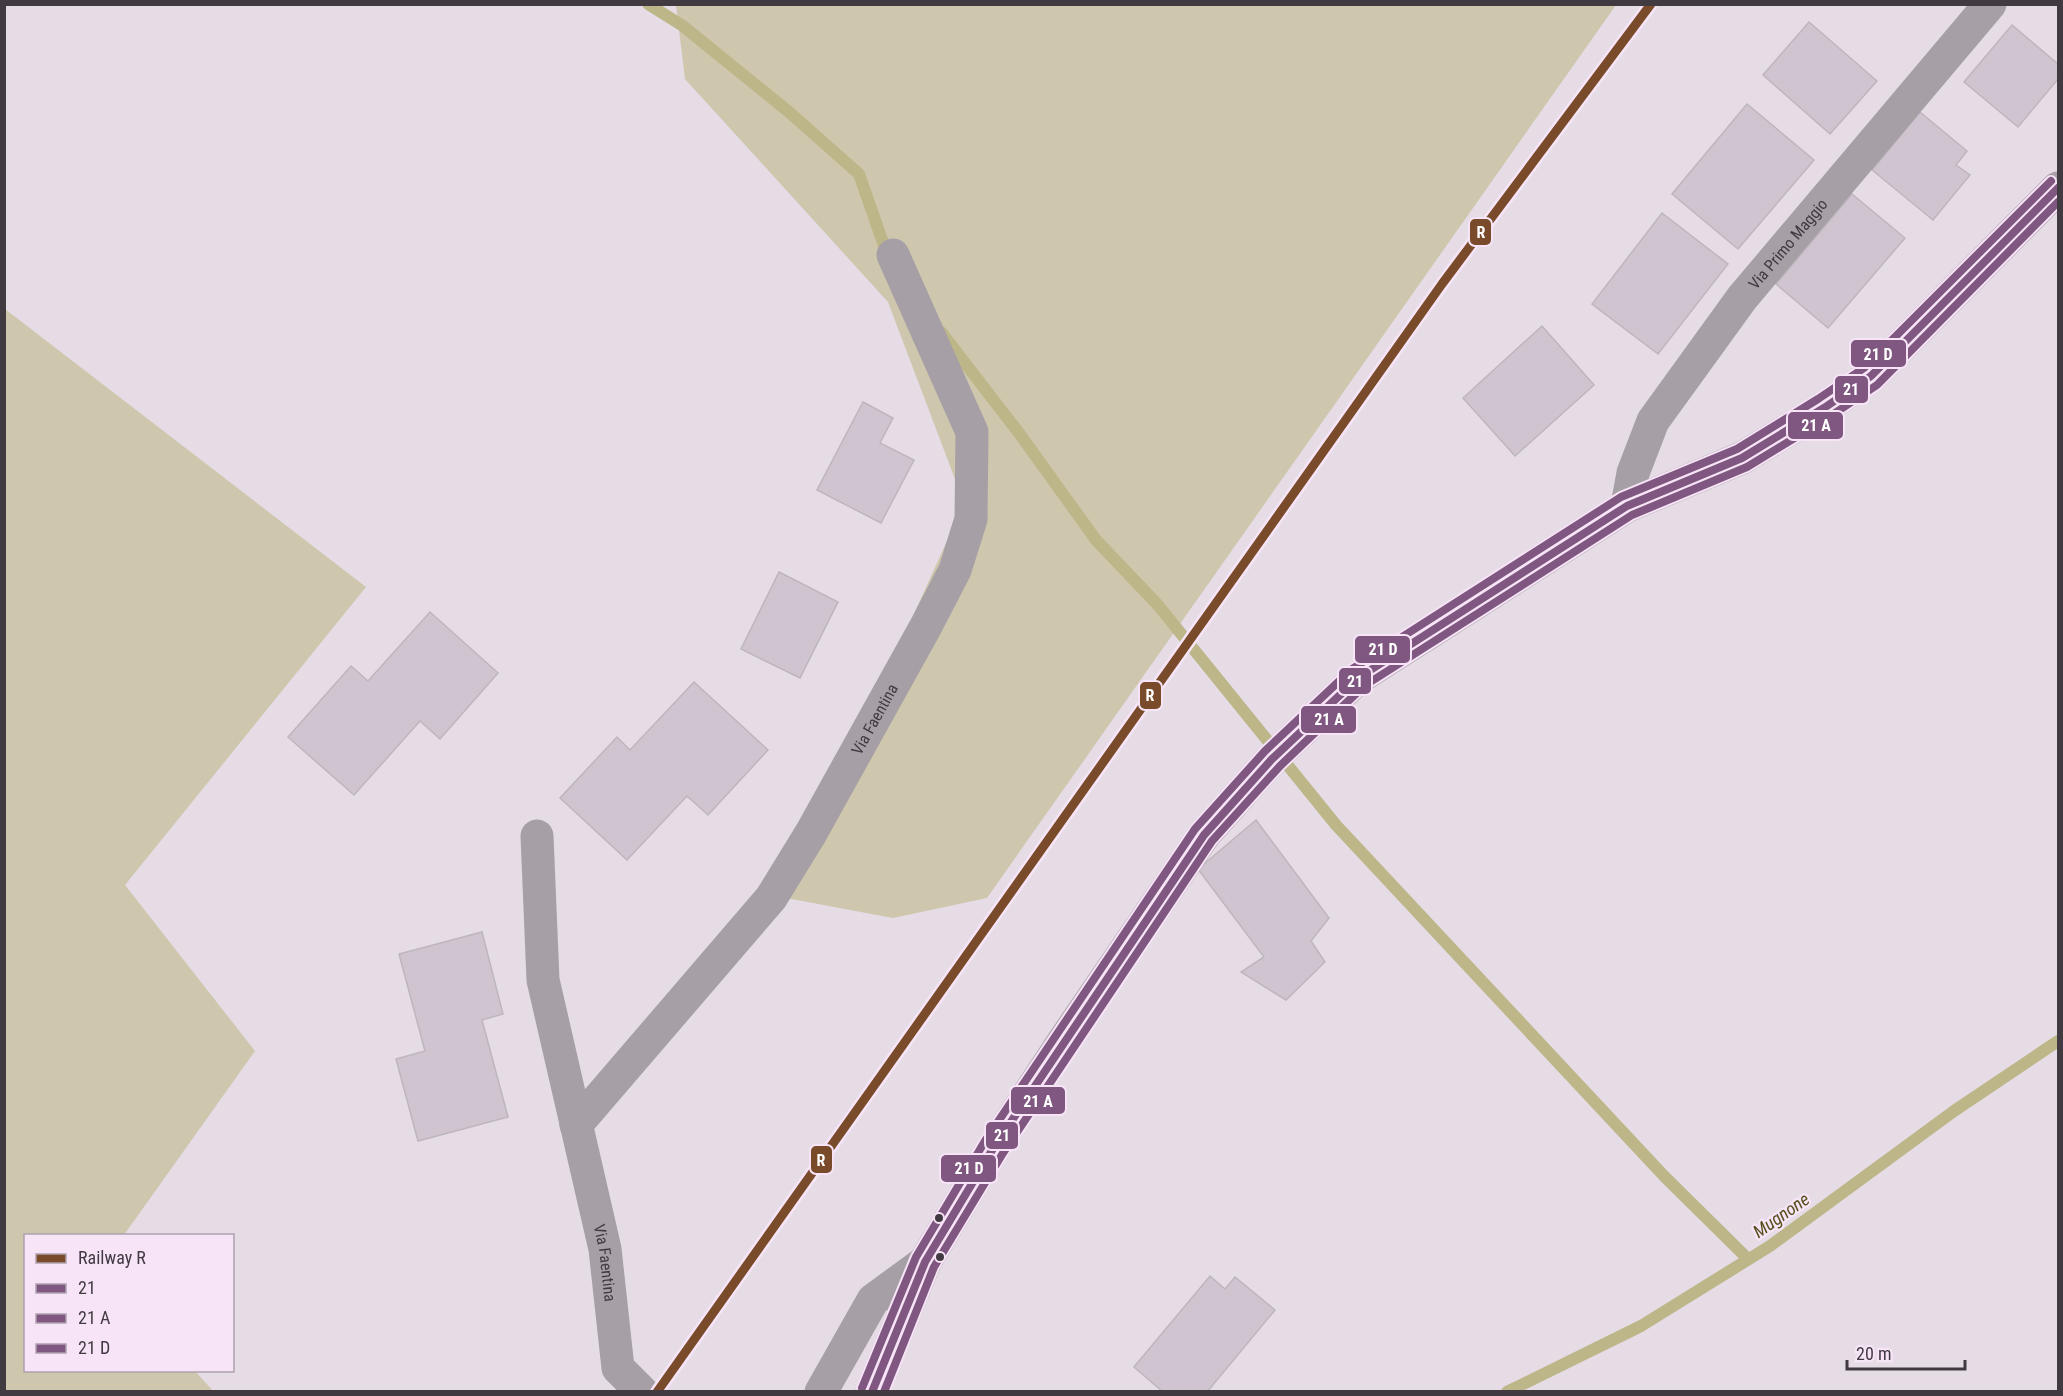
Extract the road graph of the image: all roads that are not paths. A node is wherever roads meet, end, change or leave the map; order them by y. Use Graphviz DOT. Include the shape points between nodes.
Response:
graph roads {
  1 [pos="1990,4"];
  2 [pos="2058,188"];
  3 [pos="892,255"];
  4 [pos="1627,506"];
  5 [pos="537,836"];
  6 [pos="576,1125"];
  7 [pos="925,1262"];
  8 [pos="642,1392"];
  9 [pos="821,1392"];
  10 [pos="873,1392"];
  1 -- 4 [label="street, Via Primo Maggio" via="1742,298 1653,421 1633,473"];
  2 -- 4 [label="main road" via="1871,376 1742,458"];
  3 -- 6 [label="street, Via Faentina" via="972,432 970,519 955,570 771,898"];
  4 -- 7 [label="main road" via="1358,678 1272,759 1197,845 1044,1071"];
  5 -- 6 [label="street, Via Faentina" via="543,980"];
  6 -- 8 [label="street, Via Faentina" via="605,1249 618,1368"];
  7 -- 9 [label="street" via="873,1300"];
  7 -- 10 [label="main road"];
}
